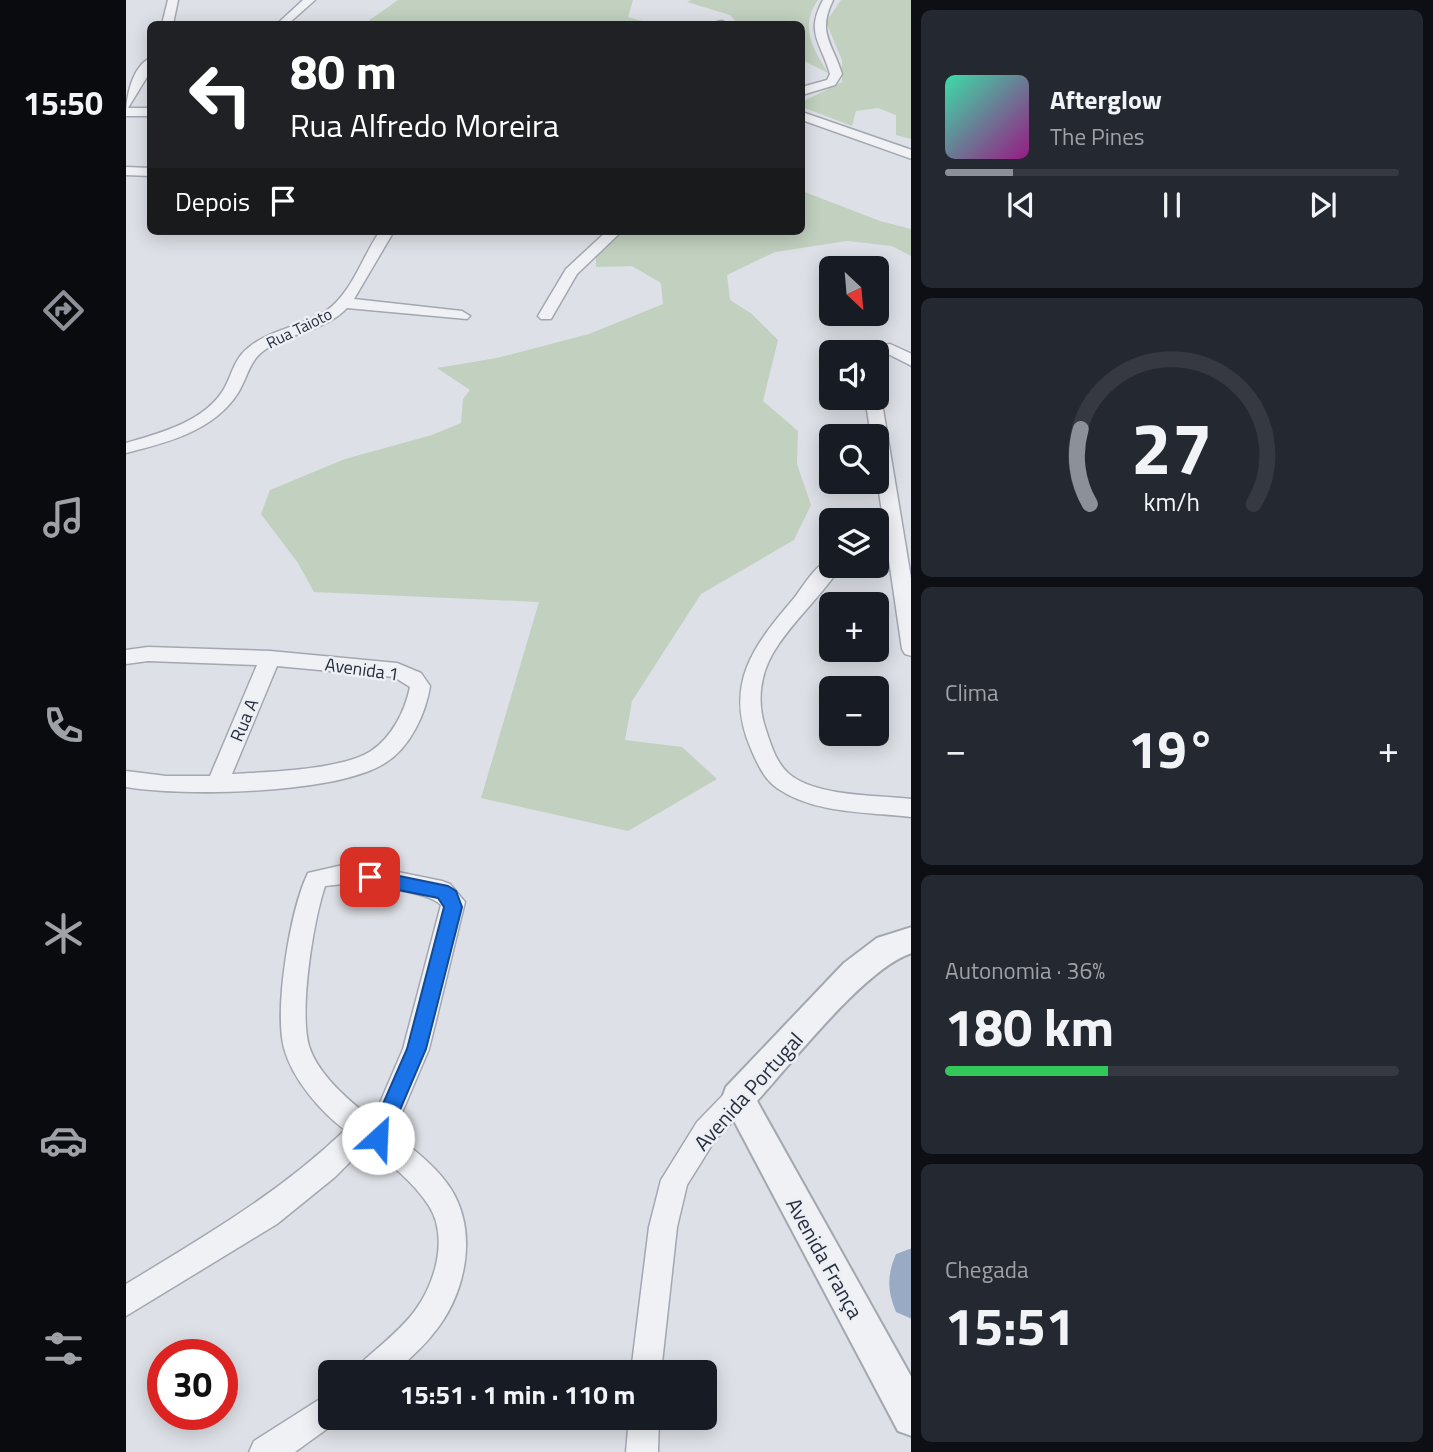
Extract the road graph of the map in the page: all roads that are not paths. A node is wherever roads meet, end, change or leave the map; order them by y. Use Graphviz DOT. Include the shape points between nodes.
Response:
graph roads {
  1 [pos="173,0"];
  2 [pos="310,0"];
  3 [pos="828,0"];
  4 [pos="169,21"];
  5 [pos="286,21"];
  6 [pos="147,67"];
  7 [pos="805,90"];
  8 [pos="126,105"];
  9 [pos="126,112"];
  10 [pos="147,112"];
  11 [pos="805,117"];
  12 [pos="911,155"];
  13 [pos="126,171"];
  14 [pos="147,172"];
  15 [pos="384,235"];
  16 [pos="611,235"];
  17 [pos="345,303"];
  18 [pos="462,316"];
  19 [pos="546,316"];
  20 [pos="889,349"];
  21 [pos="911,360"];
  22 [pos="874,410"];
  23 [pos="126,448"];
  24 [pos="882,508"];
  25 [pos="889,548"];
  26 [pos="822,578"];
  27 [pos="911,645"];
  28 [pos="126,657"];
  29 [pos="270,658"];
  30 [pos="126,779"];
  31 [pos="218,782"];
  32 [pos="911,808"];
  33 [pos="911,940"];
  34 [pos="738,1098"];
  35 [pos="372,1133"];
  36 [pos="126,1301"];
  37 [pos="385,1360"];
  38 [pos="647,1360"];
  39 [pos="911,1415"];
  40 [pos="318,1416"];
  41 [pos="643,1430"];
  42 [pos="265,1452"];
  43 [pos="642,1452"];
  1 -- 4 [label="street"];
  2 -- 5 [label="street"];
  3 -- 7 [label="street" via="818,16 817,29 836,74 831,82"];
  6 -- 8 [label="street"];
  9 -- 10 [label="street"];
  11 -- 12 [label="street"];
  13 -- 14 [label="street"];
  15 -- 17 [label="street, Rua Taioto"];
  16 -- 19 [label="street" via="571,272"];
  17 -- 18 [label="street"];
  17 -- 23 [label="street, Rua Taioto" via="330,315 250,353 231,392 202,419"];
  20 -- 21 [label="street"];
  22 -- 24 [label="street"];
  25 -- 27 [label="street"];
  26 -- 32 [label="street" via="765,645 753,671 750,702 757,737 770,769 789,786 822,797"];
  28 -- 29 [label="street, Avenida 1"];
  29 -- 31 [label="street, Rua A"];
  29 -- 31 [label="street, Avenida 1" via="397,670 414,678 421,686 420,694 391,747 358,767"];
  30 -- 31 [label="street, Avenida 1" via="178,785"];
  33 -- 34 [label="street, Avenida Portugal" via="888,947 855,972"];
  34 -- 38 [label="street, Avenida Portugal" via="706,1131 675,1180 663,1227"];
  34 -- 39 [label="street, Avenida França"];
  35 -- 35 [label="street" via="416,1049 453,902 442,891 345,873 327,874 316,880 305,912 293,1014 297,1049 310,1075 344,1114"];
  35 -- 36 [label="street" via="267,1214"];
  35 -- 37 [label="street" via="407,1160 441,1199 452,1234 449,1279 424,1323"];
  40 -- 42 [label="street"];
  41 -- 43 [label="street"];
}
